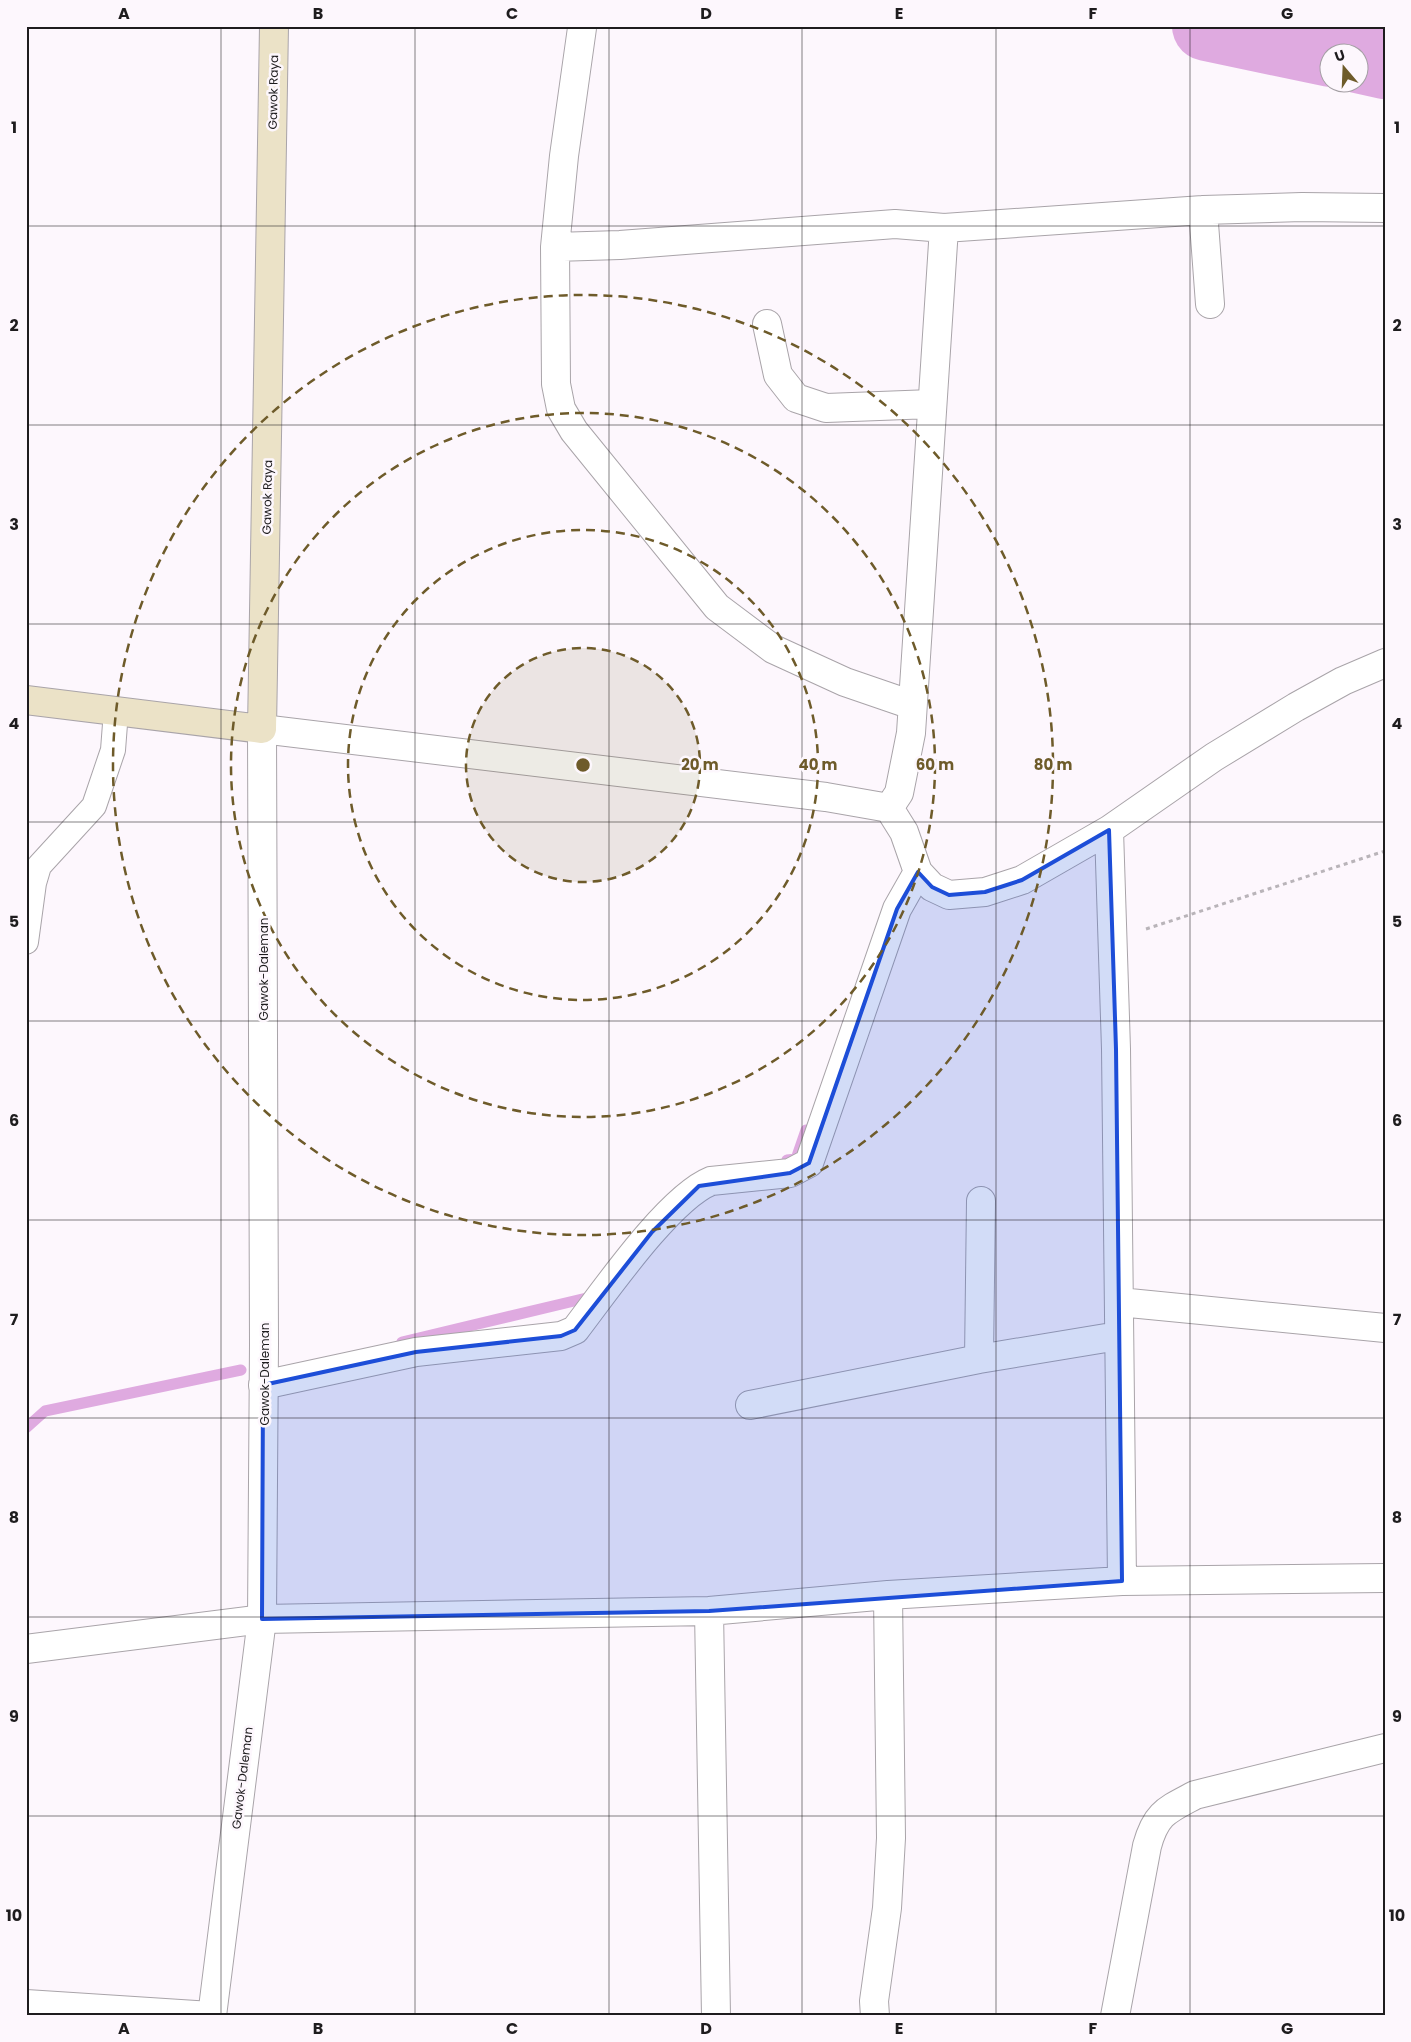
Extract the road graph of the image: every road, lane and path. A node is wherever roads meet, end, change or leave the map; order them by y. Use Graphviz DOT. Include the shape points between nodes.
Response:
graph roads {
  1 [pos="274,26"];
  2 [pos="582,28"];
  3 [pos="1385,208"];
  4 [pos="1204,210"];
  5 [pos="944,228"];
  6 [pos="556,247"];
  7 [pos="1210,304"];
  8 [pos="767,324"];
  9 [pos="932,404"];
  10 [pos="1385,663"];
  11 [pos="26,700"];
  12 [pos="912,705"];
  13 [pos="116,712"];
  14 [pos="262,729"];
  15 [pos="889,808"];
  16 [pos="1108,830"];
  17 [pos="1385,851"];
  18 [pos="918,872"];
  19 [pos="1112,940"];
  20 [pos="26,942"];
  21 [pos="981,1201"];
  22 [pos="1119,1302"];
  23 [pos="1385,1328"];
  24 [pos="1118,1336"];
  25 [pos="979,1359"];
  26 [pos="264,1385"];
  27 [pos="750,1406"];
  28 [pos="1385,1578"];
  29 [pos="1122,1581"];
  30 [pos="888,1595"];
  31 [pos="709,1611"];
  32 [pos="262,1619"];
  33 [pos="26,1648"];
  34 [pos="1385,1748"];
  35 [pos="26,2004"];
  36 [pos="211,2016"];
  37 [pos="716,2016"];
  38 [pos="875,2016"];
  39 [pos="1115,2016"];
  1 -- 14 [label="main road, Gawok Raya"];
  2 -- 6 [label="street" via="564,156"];
  3 -- 4 [label="street"];
  4 -- 5 [label="street"];
  4 -- 7 [label="street"];
  5 -- 6 [label="street" via="894,224"];
  5 -- 9 [label="street"];
  6 -- 12 [label="street" via="556,384 561,409 574,432 717,607 773,649 845,682"];
  8 -- 9 [label="street" via="778,375 796,398 826,408"];
  9 -- 12 [label="street"];
  10 -- 16 [label="street" via="1296,707 1214,757"];
  11 -- 13 [label="main road"];
  12 -- 15 [label="street" via="910,744 899,793"];
  13 -- 14 [label="main road"];
  13 -- 20 [label="lane" via="113,750 94,806 39,866"];
  14 -- 15 [label="street" via="826,796"];
  14 -- 26 [label="street, Gawok-Daleman"];
  15 -- 18 [label="street" via="904,832"];
  16 -- 18 [label="street" via="1022,880 985,892 949,895 932,886"];
  16 -- 19 [label="street"];
  17 -- 19 [label="path"];
  18 -- 26 [label="street" via="897,909 809,1163 790,1173 711,1181 699,1186 652,1232 575,1330 561,1336 416,1352"];
  19 -- 22 [label="street"];
  21 -- 25 [label="street"];
  22 -- 23 [label="street"];
  22 -- 24 [label="street"];
  24 -- 25 [label="street"];
  24 -- 29 [label="street"];
  25 -- 27 [label="street"];
  26 -- 32 [label="street, Gawok-Daleman"];
  28 -- 29 [label="street"];
  29 -- 30 [label="street"];
  30 -- 31 [label="street"];
  30 -- 38 [label="street" via="891,1838"];
  31 -- 32 [label="street"];
  31 -- 37 [label="street"];
  32 -- 33 [label="street"];
  32 -- 36 [label="street, Gawok-Daleman"];
  34 -- 39 [label="street" via="1195,1795 1167,1810 1153,1826 1146,1846"];
  35 -- 36 [label="street"];
}
